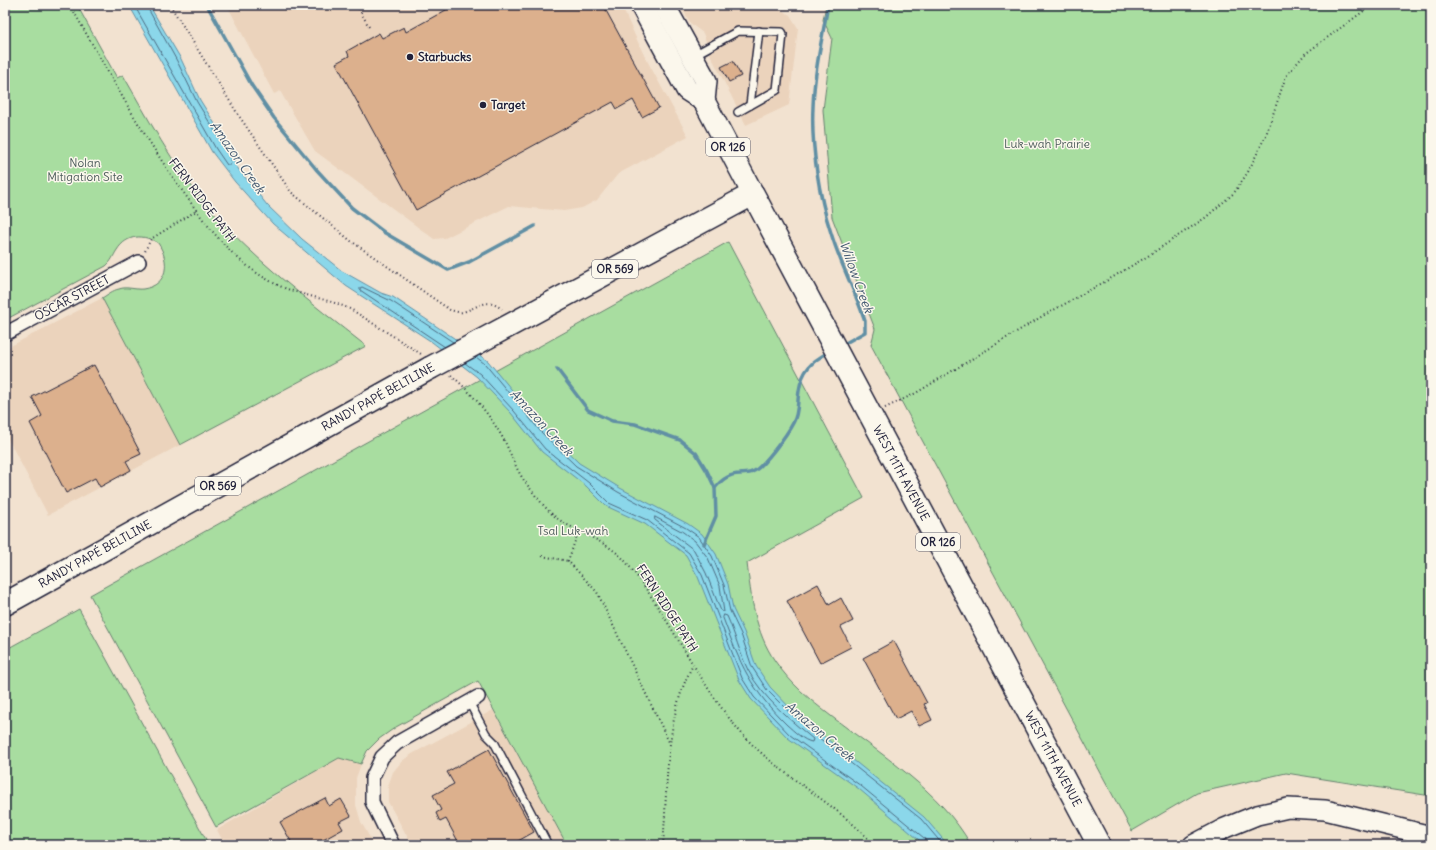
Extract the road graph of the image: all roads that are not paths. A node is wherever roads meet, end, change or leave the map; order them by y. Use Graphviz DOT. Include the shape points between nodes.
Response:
graph roads {
  1 [pos="641,5"];
  2 [pos="664,5"];
  3 [pos="759,31"];
  4 [pos="692,56"];
  5 [pos="704,101"];
  6 [pos="750,105"];
  7 [pos="738,112"];
  8 [pos="752,194"];
  9 [pos="139,262"];
  10 [pos="5,334"];
  11 [pos="5,604"];
  12 [pos="474,700"];
  13 [pos="1427,837"];
  14 [pos="393,845"];
  15 [pos="548,845"];
  16 [pos="1099,845"];
  17 [pos="1193,845"];
  1 -- 5 [label="main road, WEST 11TH AVENUE / OR 126" via="687,90"];
  2 -- 4 [label="main road"];
  3 -- 4 [label="lane" via="736,32"];
  3 -- 6 [label="lane"];
  3 -- 6 [label="lane" via="783,34 778,88"];
  4 -- 5 [label="main road" via="706,81"];
  5 -- 8 [label="main road, WEST 11TH AVENUE / OR 126"];
  6 -- 7 [label="lane"];
  8 -- 11 [label="highway, RANDY PAPÉ BELTLINE / OR 569, bridge" via="434,366"];
  8 -- 16 [label="highway, WEST 11TH AVENUE / OR 126"];
  9 -- 10 [label="street, OSCAR STREET"];
  12 -- 14 [label="street" via="397,743 382,758 372,778 372,802"];
  12 -- 15 [label="lane" via="486,734 494,742"];
  13 -- 17 [label="street" via="1325,810 1288,808 1257,815"];
}
